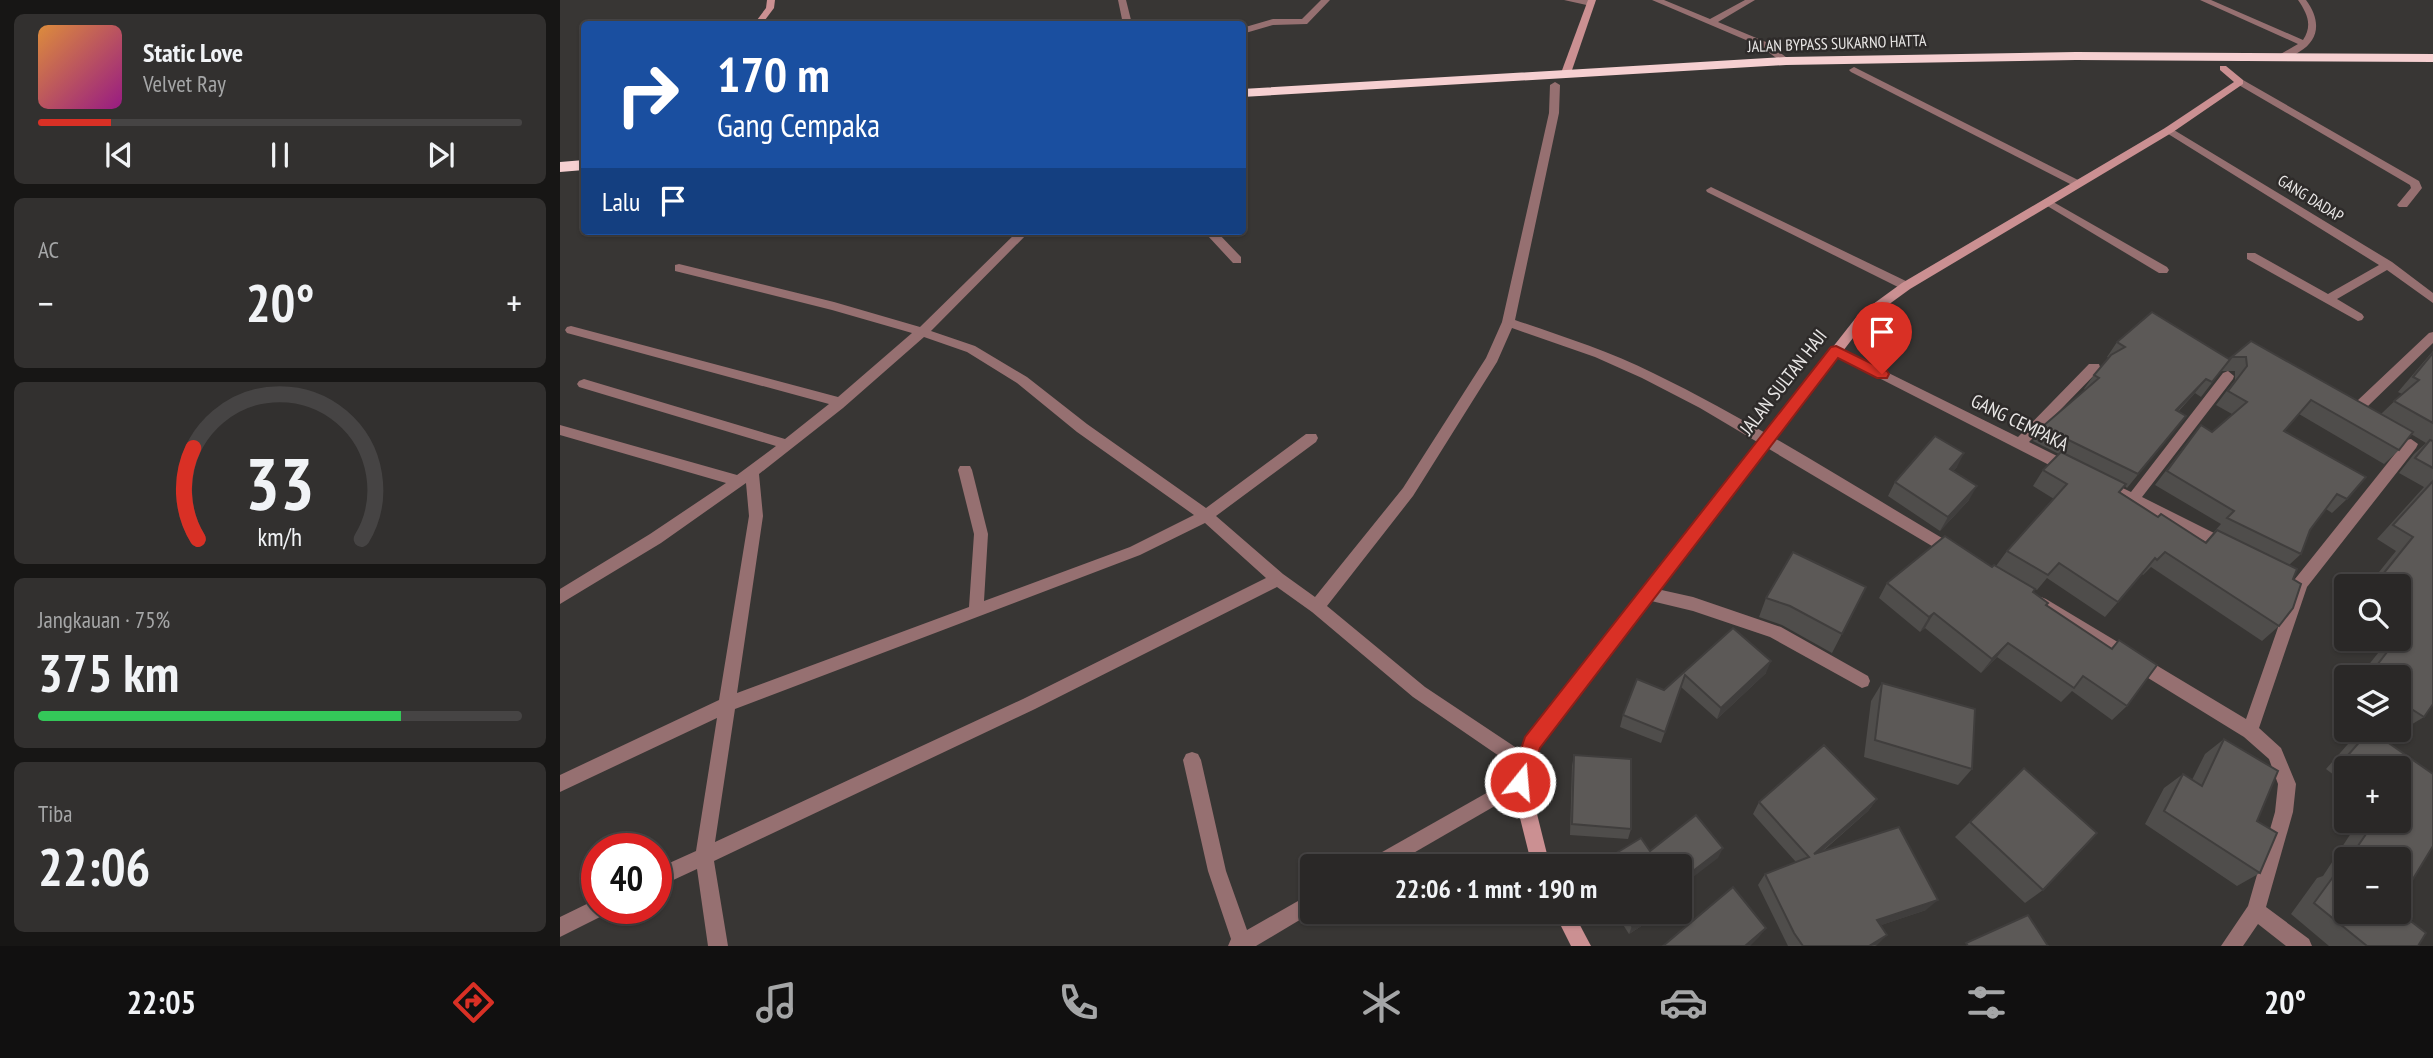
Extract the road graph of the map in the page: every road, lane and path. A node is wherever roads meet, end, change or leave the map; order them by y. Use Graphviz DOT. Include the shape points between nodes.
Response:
graph roads {
  1 [pos="771,0"];
  2 [pos="1122,0"];
  3 [pos="1326,0"];
  4 [pos="1568,0"];
  5 [pos="1656,0"];
  6 [pos="1751,0"];
  7 [pos="2204,0"];
  8 [pos="2302,0"];
  9 [pos="1591,2"];
  10 [pos="760,21"];
  11 [pos="1127,21"];
  12 [pos="1712,22"];
  13 [pos="1246,30"];
  14 [pos="2305,44"];
  15 [pos="2282,57"];
  16 [pos="2433,58"];
  17 [pos="1786,61"];
  18 [pos="2223,68"];
  19 [pos="2433,69"];
  20 [pos="1854,70"];
  21 [pos="1566,72"];
  22 [pos="2240,82"];
  23 [pos="1555,85"];
  24 [pos="1246,93"];
  25 [pos="1246,104"];
  26 [pos="2169,130"];
  27 [pos="581,152"];
  28 [pos="560,154"];
  29 [pos="581,165"];
  30 [pos="560,167"];
  31 [pos="2078,184"];
  32 [pos="1711,190"];
  33 [pos="2048,202"];
  34 [pos="2403,205"];
  35 [pos="1020,235"];
  36 [pos="1214,235"];
  37 [pos="2251,256"];
  38 [pos="1237,260"];
  39 [pos="2388,265"];
  40 [pos="679,268"];
  41 [pos="2164,270"];
  42 [pos="1906,286"];
  43 [pos="2328,299"];
  44 [pos="2433,299"];
  45 [pos="2358,317"];
  46 [pos="1507,322"];
  47 [pos="571,330"];
  48 [pos="922,332"];
  49 [pos="2433,336"];
  50 [pos="1836,351"];
  51 [pos="2094,367"];
  52 [pos="2228,376"];
  53 [pos="584,384"];
  54 [pos="838,402"];
  55 [pos="2380,426"];
  56 [pos="560,430"];
  57 [pos="1311,438"];
  58 [pos="1766,441"];
  59 [pos="785,444"];
  60 [pos="2019,444"];
  61 [pos="2411,444"];
  62 [pos="965,470"];
  63 [pos="752,472"];
  64 [pos="738,481"];
  65 [pos="2133,499"];
  66 [pos="1206,516"];
  67 [pos="2240,553"];
  68 [pos="1959,555"];
  69 [pos="1278,579"];
  70 [pos="1648,594"];
  71 [pos="560,597"];
  72 [pos="2031,598"];
  73 [pos="1317,607"];
  74 [pos="976,612"];
  75 [pos="1862,681"];
  76 [pos="729,704"];
  77 [pos="2250,731"];
  78 [pos="1192,760"];
  79 [pos="1524,763"];
  80 [pos="1520,782"];
  81 [pos="560,784"];
  82 [pos="1395,854"];
  83 [pos="1538,854"];
  84 [pos="704,855"];
  85 [pos="672,871"];
  86 [pos="1300,909"];
  87 [pos="2256,911"];
  88 [pos="581,916"];
  89 [pos="1569,924"];
  90 [pos="560,927"];
  91 [pos="1240,945"];
  92 [pos="718,946"];
  93 [pos="1581,946"];
  94 [pos="2231,946"];
  95 [pos="2302,946"];
  1 -- 10 [label="street"];
  2 -- 11 [label="street"];
  3 -- 13 [label="street" via="1304,22 1276,22"];
  4 -- 9 [label="street"];
  5 -- 12 [label="street"];
  6 -- 12 [label="street"];
  7 -- 14 [label="street"];
  8 -- 14 [label="street" via="2315,19"];
  9 -- 21 [label="street"];
  12 -- 17 [label="street" via="1763,44"];
  14 -- 15 [label="street"];
  15 -- 16 [label="highway, JALAN BYPASS SUKARNO HATTA"];
  15 -- 17 [label="highway, JALAN BYPASS SUKARNO HATTA"];
  17 -- 21 [label="highway, JALAN BYPASS SUKARNO HATTA"];
  18 -- 19 [label="highway, JALAN BYPASS SUKARNO HATTA"];
  18 -- 20 [label="highway, JALAN BYPASS SUKARNO HATTA"];
  18 -- 22 [label="street"];
  20 -- 23 [label="highway, JALAN BYPASS SUKARNO HATTA"];
  20 -- 31 [label="street"];
  21 -- 24 [label="highway, JALAN BYPASS SUKARNO HATTA"];
  22 -- 26 [label="street, JALAN SULTAN HAJI"];
  22 -- 34 [label="street" via="2417,185"];
  23 -- 25 [label="highway, JALAN BYPASS SUKARNO HATTA"];
  23 -- 46 [label="street" via="1554,113"];
  26 -- 31 [label="street, JALAN SULTAN HAJI"];
  26 -- 39 [label="street, GANG DADAP"];
  27 -- 28 [label="highway"];
  29 -- 30 [label="highway"];
  31 -- 33 [label="street, JALAN SULTAN HAJI"];
  32 -- 42 [label="street"];
  33 -- 41 [label="street"];
  33 -- 42 [label="street, JALAN SULTAN HAJI"];
  35 -- 48 [label="street"];
  36 -- 38 [label="street"];
  37 -- 43 [label="street"];
  39 -- 43 [label="street"];
  39 -- 44 [label="street, GANG DADAP"];
  40 -- 48 [label="street"];
  42 -- 50 [label="street, JALAN SULTAN HAJI" via="1862,318"];
  43 -- 45 [label="street"];
  46 -- 58 [label="street" via="1647,375"];
  46 -- 73 [label="street" via="1492,359 1408,492"];
  47 -- 54 [label="street"];
  48 -- 54 [label="street"];
  48 -- 66 [label="street" via="971,349 1022,380 1082,429"];
  49 -- 55 [label="street" via="2362,404 2363,415"];
  50 -- 58 [label="street, JALAN SULTAN HAJI"];
  50 -- 60 [label="street, GANG CEMPAKA"];
  51 -- 60 [label="street"];
  52 -- 65 [label="street"];
  53 -- 59 [label="street"];
  54 -- 59 [label="street"];
  56 -- 64 [label="street"];
  57 -- 66 [label="street"];
  58 -- 68 [label="street"];
  58 -- 70 [label="street, JALAN SULTAN HAJI"];
  59 -- 63 [label="street"];
  60 -- 65 [label="street, GANG CEMPAKA"];
  61 -- 77 [label="street" via="2294,581"];
  62 -- 74 [label="street" via="981,534"];
  63 -- 64 [label="street"];
  63 -- 76 [label="street" via="756,516"];
  64 -- 71 [label="street" via="670,530"];
  65 -- 67 [label="street, GANG CEMPAKA"];
  66 -- 69 [label="street"];
  66 -- 74 [label="street" via="1135,551"];
  69 -- 73 [label="street"];
  69 -- 84 [label="street" via="1029,704"];
  70 -- 75 [label="street" via="1775,632"];
  70 -- 79 [label="street, JALAN SULTAN HAJI" via="1532,743"];
  72 -- 77 [label="street"];
  73 -- 79 [label="street" via="1419,692"];
  74 -- 76 [label="street"];
  76 -- 81 [label="street"];
  76 -- 84 [label="street"];
  77 -- 87 [label="street" via="2275,754 2287,783 2284,812"];
  78 -- 91 [label="street" via="1217,871"];
  79 -- 80 [label="street, JALAN SULTAN HAJI"];
  80 -- 82 [label="street"];
  80 -- 83 [label="street, JALAN SULTAN HAJI"];
  84 -- 85 [label="street"];
  84 -- 92 [label="street"];
  86 -- 91 [label="street"];
  87 -- 94 [label="street"];
  87 -- 95 [label="street"];
  88 -- 90 [label="street"];
  89 -- 93 [label="street"];
}
